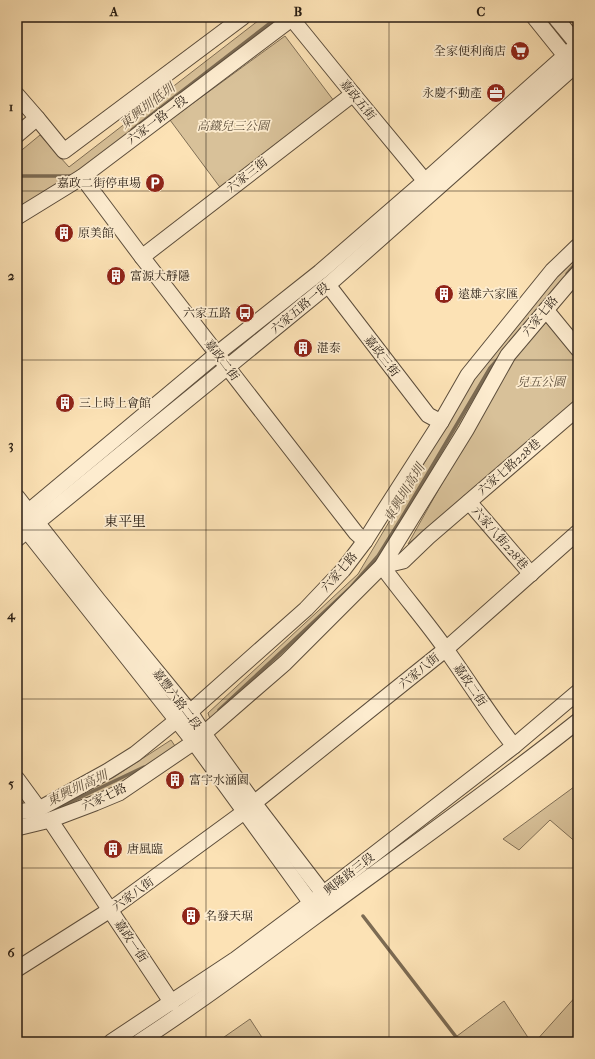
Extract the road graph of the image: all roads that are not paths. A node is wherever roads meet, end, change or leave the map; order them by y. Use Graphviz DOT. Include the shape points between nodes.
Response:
graph roads {
  1 [pos="242,17"];
  2 [pos="534,17"];
  3 [pos="555,17"];
  4 [pos="293,18"];
  5 [pos="578,44"];
  6 [pos="574,64"];
  7 [pos="353,94"];
  8 [pos="17,95"];
  9 [pos="37,118"];
  10 [pos="17,135"];
  11 [pos="82,177"];
  12 [pos="425,181"];
  13 [pos="17,217"];
  14 [pos="578,246"];
  15 [pos="142,257"];
  16 [pos="578,274"];
  17 [pos="328,285"];
  18 [pos="546,310"];
  19 [pos="578,349"];
  20 [pos="218,353"];
  21 [pos="228,367"];
  22 [pos="578,408"];
  23 [pos="441,422"];
  24 [pos="17,497"];
  25 [pos="468,502"];
  26 [pos="23,524"];
  27 [pos="578,532"];
  28 [pos="365,541"];
  29 [pos="382,566"];
  30 [pos="531,574"];
  31 [pos="446,650"];
  32 [pos="578,692"];
  33 [pos="190,712"];
  34 [pos="177,720"];
  35 [pos="578,721"];
  36 [pos="199,738"];
  37 [pos="514,746"];
  38 [pos="17,778"];
  39 [pos="249,808"];
  40 [pos="39,809"];
  41 [pos="17,812"];
  42 [pos="50,820"];
  43 [pos="17,828"];
  44 [pos="328,899"];
  45 [pos="314,909"];
  46 [pos="110,910"];
  47 [pos="17,969"];
  48 [pos="172,1002"];
  49 [pos="111,1042"];
  50 [pos="139,1042"];
  1 -- 9 [label="street" via="64,151"];
  2 -- 6 [label="street"];
  3 -- 5 [label="street"];
  4 -- 7 [label="street, 嘉政五街"];
  4 -- 11 [label="street, 六家一路一段"];
  5 -- 6 [label="street"];
  6 -- 12 [label="street, 六家五路一段"];
  6 -- 17 [label="street, 六家五路一段"];
  7 -- 12 [label="street, 嘉政五街"];
  7 -- 15 [label="street, 六家三街"];
  8 -- 9 [label="street"];
  9 -- 10 [label="street"];
  11 -- 13 [label="street, 六家一路一段"];
  11 -- 15 [label="street, 嘉政二街"];
  12 -- 20 [label="street, 六家五路一段" via="320,272"];
  14 -- 23 [label="street, 六家七路" via="552,271 472,369"];
  15 -- 20 [label="street, 嘉政二街"];
  16 -- 18 [label="street, 六家七路"];
  17 -- 21 [label="street, 六家五路一段"];
  17 -- 23 [label="street, 嘉政三街" via="428,415"];
  18 -- 19 [label="street"];
  18 -- 29 [label="street, 六家七路" via="508,355 466,430"];
  20 -- 21 [label="street, 嘉政二街"];
  20 -- 26 [label="street, 六家五路一段"];
  21 -- 26 [label="street, 六家五路一段"];
  21 -- 28 [label="street, 嘉政二街" via="356,533"];
  22 -- 25 [label="street, 六家七路228巷"];
  23 -- 28 [label="street, 六家七路"];
  24 -- 26 [label="street, 嘉豐六路二段"];
  25 -- 29 [label="street, 六家七路228巷" via="403,561"];
  25 -- 30 [label="street, 六家八街228巷"];
  26 -- 33 [label="street, 嘉豐六路二段" via="98,600"];
  26 -- 34 [label="street, 嘉豐六路二段"];
  27 -- 30 [label="street, 六家八街"];
  28 -- 33 [label="street, 六家七路" via="343,570 306,609"];
  29 -- 31 [label="street, 嘉政二街"];
  29 -- 36 [label="street, 六家七路" via="285,663"];
  30 -- 31 [label="street, 六家八街"];
  31 -- 37 [label="street, 嘉政二街"];
  31 -- 39 [label="street, 六家八街"];
  32 -- 37 [label="street, 興隆路三段"];
  33 -- 34 [label="street, 六家七路"];
  33 -- 36 [label="street, 嘉豐六路二段"];
  34 -- 36 [label="street, 嘉豐六路二段"];
  34 -- 40 [label="street, 六家七路" via="108,772"];
  35 -- 44 [label="street, 興隆路三段" via="524,764"];
  36 -- 39 [label="street, 嘉豐六路二段"];
  36 -- 42 [label="street, 六家七路" via="119,793"];
  37 -- 44 [label="street, 興隆路三段"];
  38 -- 40 [label="street"];
  39 -- 44 [label="street, 嘉豐六路二段"];
  39 -- 45 [label="street, 嘉豐六路二段"];
  39 -- 46 [label="street, 六家八街"];
  40 -- 41 [label="street, 六家七路"];
  42 -- 43 [label="street, 六家七路"];
  42 -- 46 [label="street, 嘉政一街"];
  44 -- 45 [label="street, 興隆路三段"];
  45 -- 48 [label="street, 興隆路三段"];
  45 -- 50 [label="street, 興隆路三段" via="180,1015"];
  46 -- 47 [label="street, 六家八街"];
  46 -- 48 [label="street, 嘉政一街"];
  48 -- 49 [label="street, 興隆路三段"];
}
